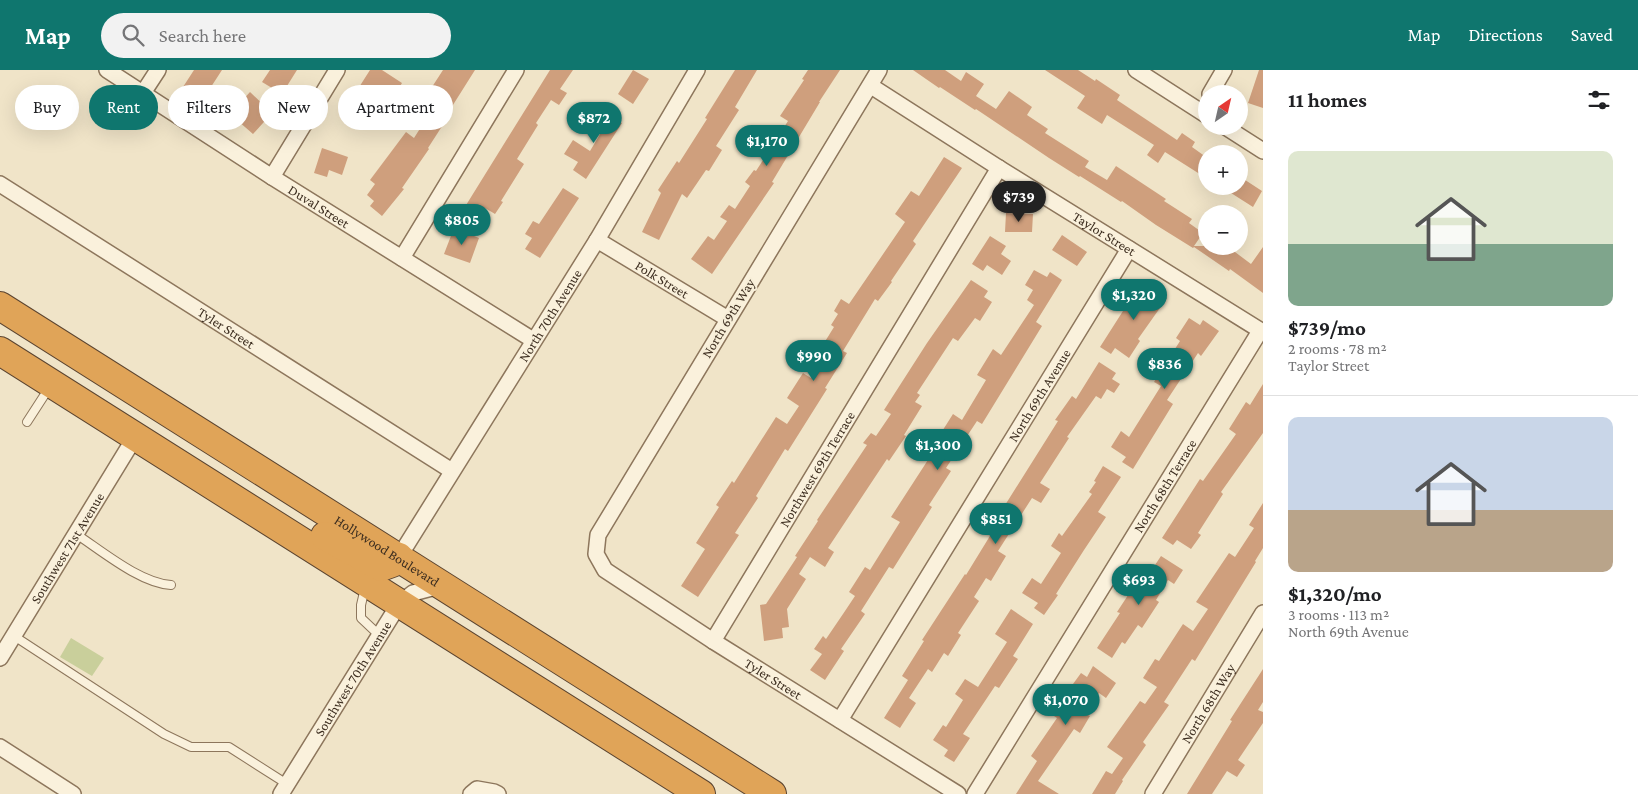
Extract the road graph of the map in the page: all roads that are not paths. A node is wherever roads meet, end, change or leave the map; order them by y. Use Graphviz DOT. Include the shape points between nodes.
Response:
graph roads {
  1 [pos="107,70"];
  2 [pos="158,70"];
  3 [pos="337,70"];
  4 [pos="516,70"];
  5 [pos="698,70"];
  6 [pos="879,70"];
  7 [pos="1136,70"];
  8 [pos="1224,70"];
  9 [pos="131,85"];
  10 [pos="149,85"];
  11 [pos="1215,85"];
  12 [pos="871,86"];
  13 [pos="158,102"];
  14 [pos="1198,105"];
  15 [pos="1238,135"];
  16 [pos="1263,151"];
  17 [pos="999,168"];
  18 [pos="272,177"];
  19 [pos="0,184"];
  20 [pos="597,240"];
  21 [pos="1129,249"];
  22 [pos="402,258"];
  23 [pos="0,306"];
  24 [pos="728,319"];
  25 [pos="1262,331"];
  26 [pos="533,340"];
  27 [pos="0,351"];
  28 [pos="52,384"];
  29 [pos="182,421"];
  30 [pos="27,422"];
  31 [pos="135,437"];
  32 [pos="452,472"];
  33 [pos="250,510"];
  34 [pos="76,534"];
  35 [pos="596,554"];
  36 [pos="399,557"];
  37 [pos="366,584"];
  38 [pos="171,585"];
  39 [pos="443,585"];
  40 [pos="399,604"];
  41 [pos="1263,613"];
  42 [pos="379,635"];
  43 [pos="8,638"];
  44 [pos="713,641"];
  45 [pos="0,658"];
  46 [pos="840,720"];
  47 [pos="0,747"];
  48 [pos="284,789"];
  49 [pos="473,792"];
  50 [pos="73,794"];
  51 [pos="498,794"];
  52 [pos="701,794"];
  53 [pos="772,794"];
  54 [pos="958,794"];
  55 [pos="975,794"];
  56 [pos="1153,794"];
  1 -- 9 [label="street, Duval Street"];
  2 -- 10 [label="street"];
  3 -- 18 [label="street"];
  4 -- 22 [label="street"];
  5 -- 20 [label="street, North 70th Avenue"];
  6 -- 12 [label="street, North 69th Way"];
  7 -- 14 [label="street"];
  8 -- 11 [label="street"];
  12 -- 17 [label="street, Taylor Street"];
  12 -- 24 [label="street, North 69th Way"];
  13 -- 18 [label="street, Duval Street"];
  15 -- 16 [label="street"];
  17 -- 21 [label="street, Taylor Street"];
  17 -- 44 [label="street, Northwest 69th Terrace"];
  18 -- 22 [label="street, Duval Street"];
  19 -- 32 [label="street, Tyler Street"];
  20 -- 24 [label="street, Polk Street"];
  20 -- 26 [label="street, North 70th Avenue"];
  21 -- 25 [label="street, Taylor Street"];
  21 -- 46 [label="street, North 69th Avenue"];
  22 -- 26 [label="street, Duval Street"];
  23 -- 29 [label="highway, Hollywood Boulevard"];
  24 -- 35 [label="street, North 69th Way" via="598,536"];
  25 -- 55 [label="street, North 68th Terrace"];
  26 -- 32 [label="street, North 70th Avenue"];
  27 -- 28 [label="highway"];
  28 -- 29 [label="highway" via="64,372 85,374 170,427"];
  28 -- 30 [label="lane"];
  28 -- 31 [label="highway"];
  29 -- 36 [label="highway, Hollywood Boulevard"];
  31 -- 33 [label="highway"];
  31 -- 34 [label="street, Southwest 71st Avenue"];
  32 -- 36 [label="street, North 70th Avenue"];
  33 -- 36 [label="highway" via="279,511 381,567"];
  33 -- 37 [label="highway"];
  34 -- 38 [label="lane" via="142,577"];
  34 -- 43 [label="street, Southwest 71st Avenue"];
  35 -- 44 [label="street, Tyler Street" via="605,570"];
  36 -- 39 [label="highway, Hollywood Boulevard"];
  37 -- 40 [label="highway"];
  37 -- 42 [label="lane" via="360,605 361,618"];
  39 -- 40 [label="street, Southwest 70th Avenue" via="413,593"];
  39 -- 53 [label="highway, Hollywood Boulevard"];
  40 -- 42 [label="street, Southwest 70th Avenue"];
  40 -- 52 [label="highway"];
  41 -- 56 [label="street, North 68th Way"];
  42 -- 48 [label="street, Southwest 70th Avenue"];
  43 -- 45 [label="street, Southwest 71st Avenue"];
  43 -- 48 [label="lane" via="164,734 191,747 228,747"];
  44 -- 46 [label="street, Tyler Street"];
  46 -- 54 [label="street, Tyler Street"];
  47 -- 50 [label="street"];
  49 -- 51 [label="street"];
}
